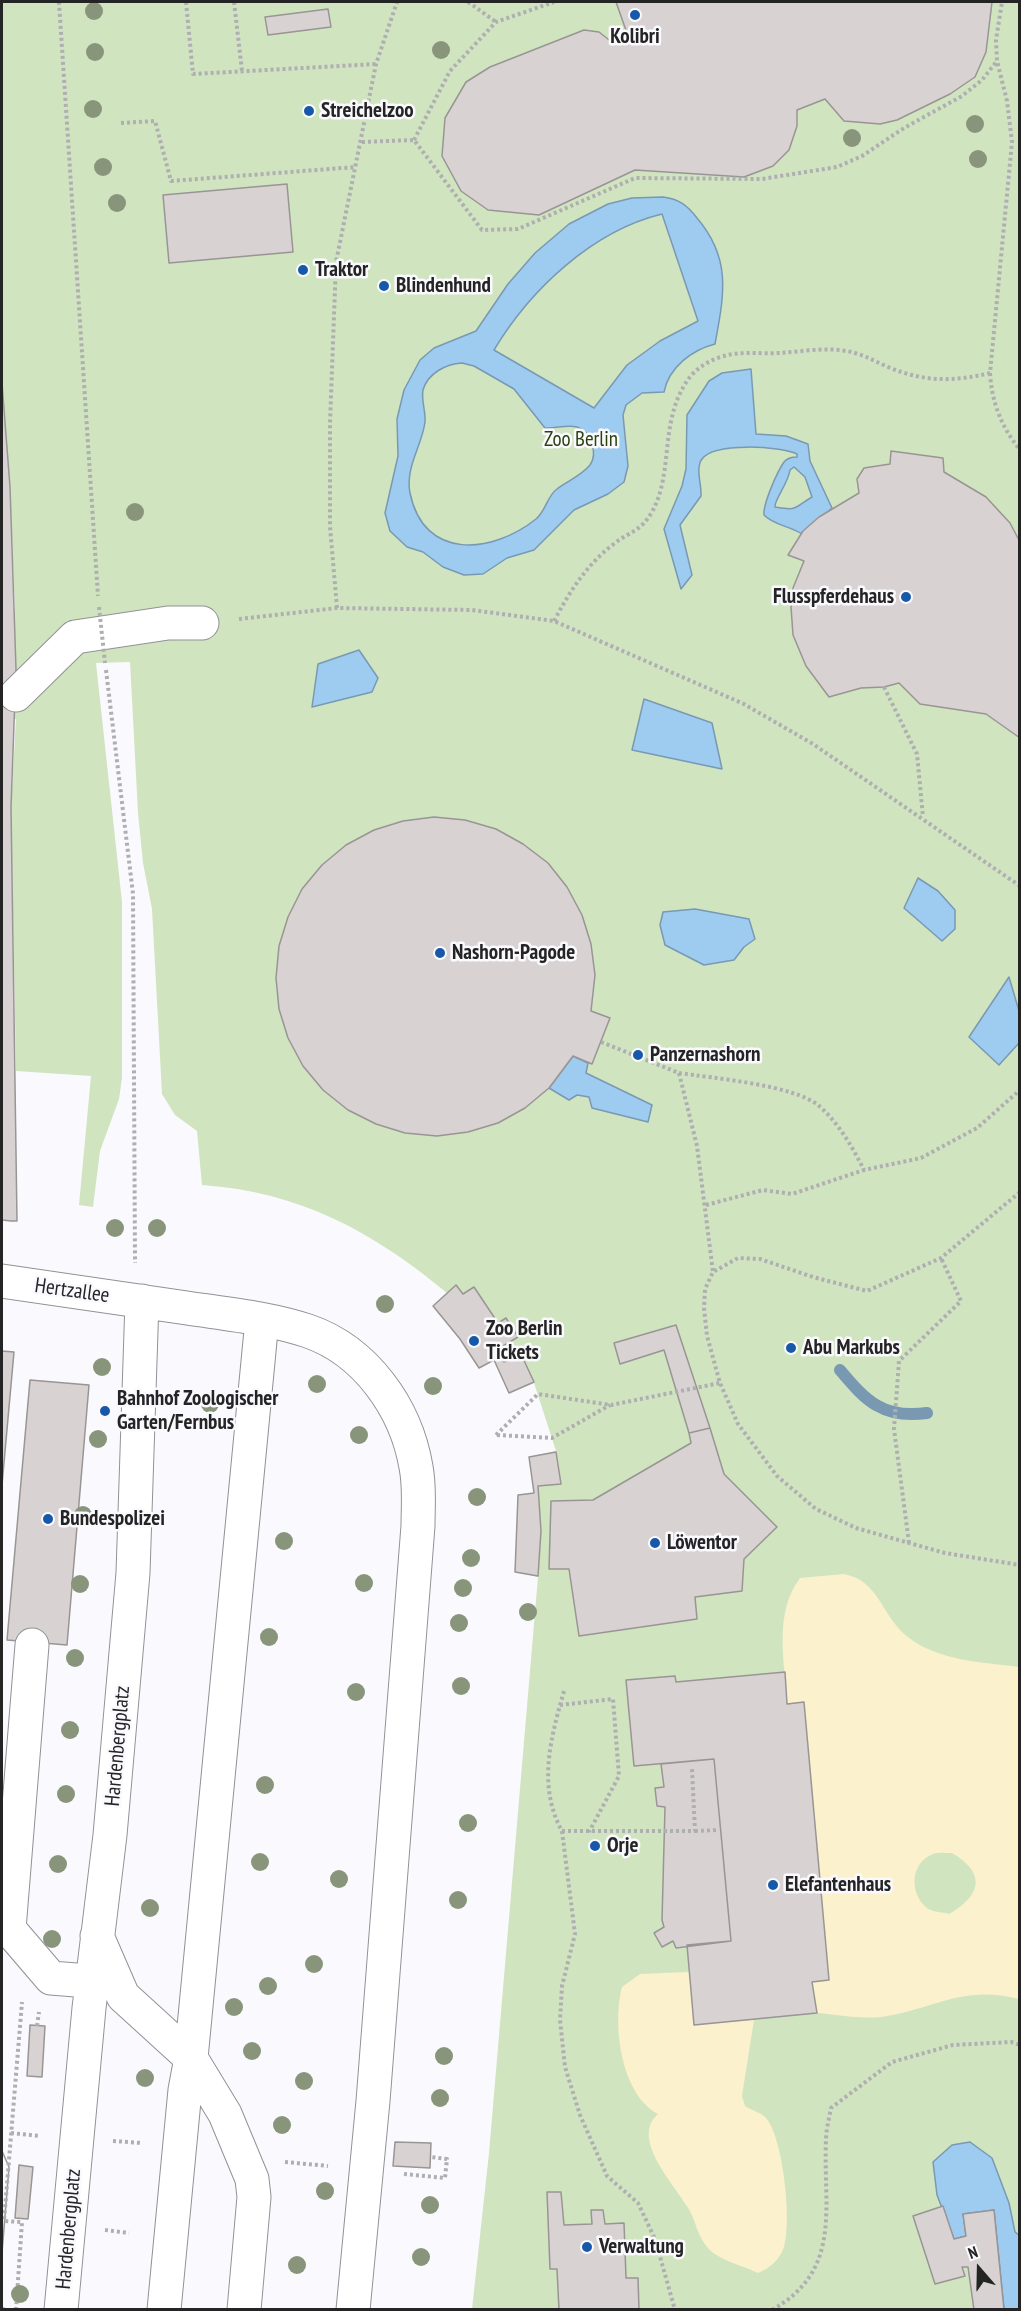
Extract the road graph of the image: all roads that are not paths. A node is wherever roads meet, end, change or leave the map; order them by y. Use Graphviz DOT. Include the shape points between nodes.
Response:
graph roads {
  1 [pos="202,623"];
  2 [pos="16,695"];
  3 [pos="2,1281"];
  4 [pos="142,1301"];
  5 [pos="262,1320"];
  6 [pos="32,1646"];
  7 [pos="105,1983"];
  8 [pos="191,2058"];
  9 [pos="61,2310"];
  10 [pos="164,2310"];
  11 [pos="244,2310"];
  12 [pos="353,2310"];
  1 -- 2 [label="street" via="168,623 75,637"];
  3 -- 4 [label="street, Hertzallee"];
  4 -- 5 [label="street"];
  4 -- 7 [label="street, Hardenbergplatz" via="133,1573 110,1835 96,1935"];
  5 -- 8 [label="street"];
  5 -- 12 [label="street" via="308,1331 345,1348 381,1384 410,1442 419,1490 373,2101"];
  6 -- 7 [label="street" via="9,1929 51,1978"];
  7 -- 8 [label="street"];
  7 -- 9 [label="street, Hardenbergplatz"];
  8 -- 10 [label="street"];
  8 -- 11 [label="street" via="225,2114 252,2179 254,2197"];
}
